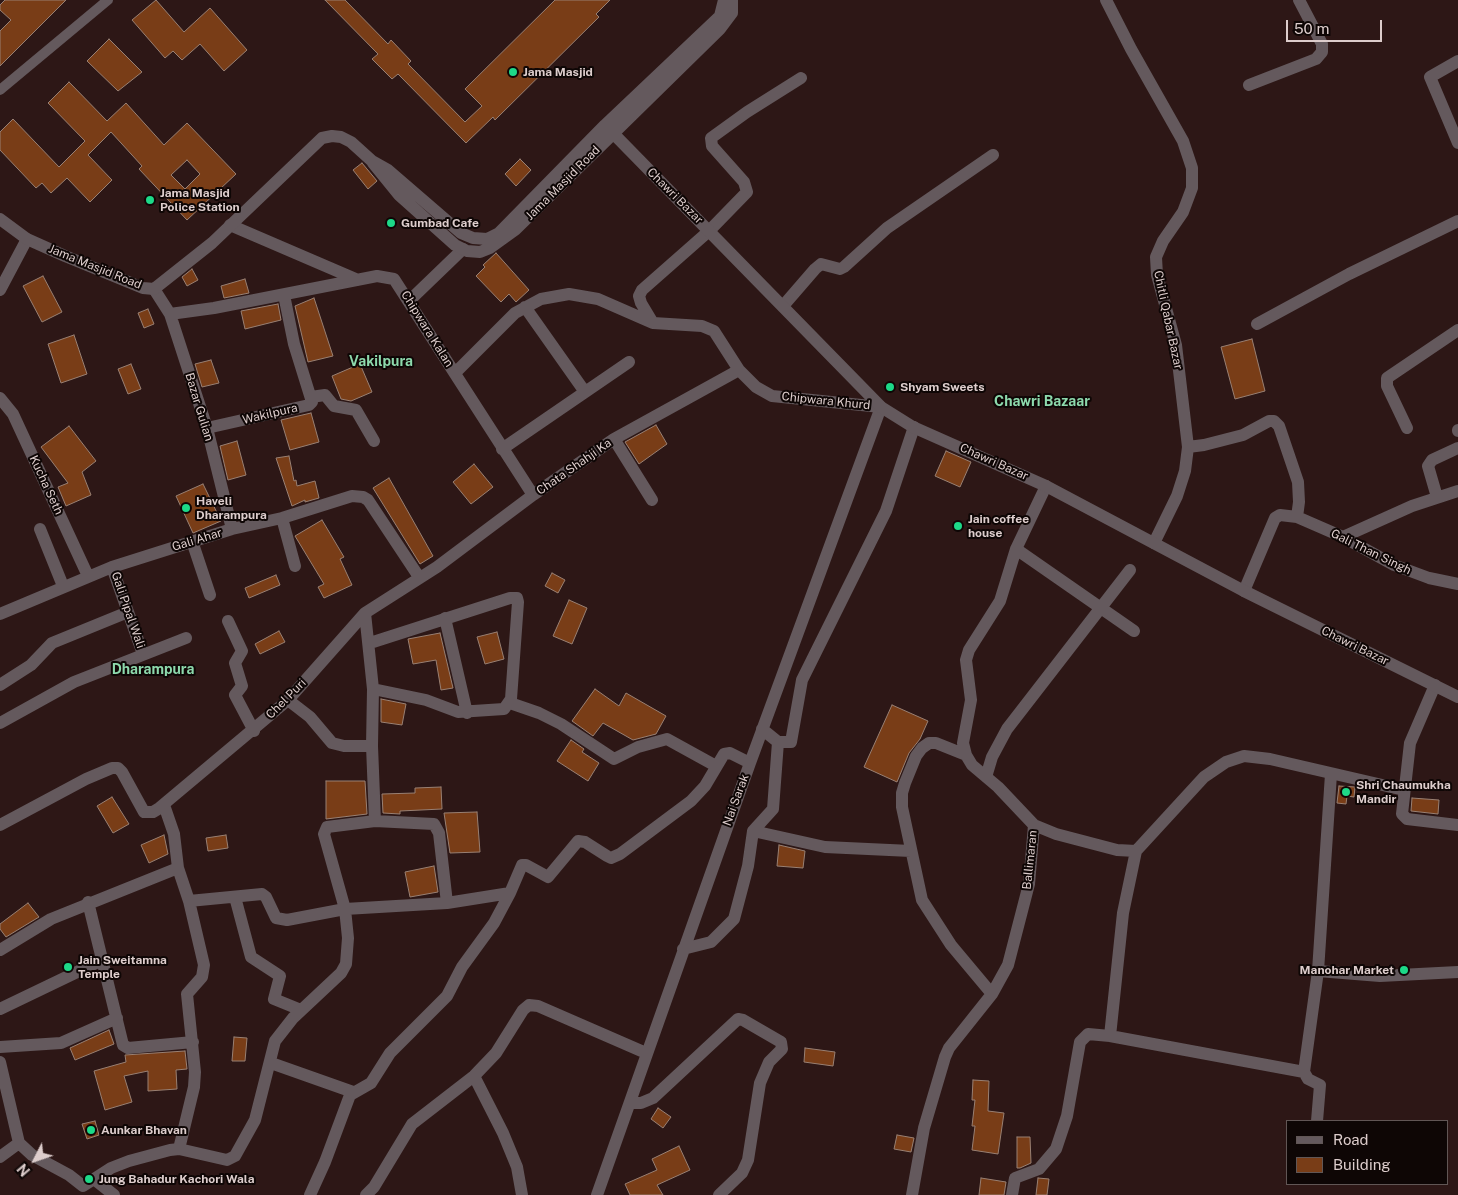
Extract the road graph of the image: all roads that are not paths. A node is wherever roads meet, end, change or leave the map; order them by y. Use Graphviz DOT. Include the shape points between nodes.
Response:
graph roads {
  1 [pos="108,0"];
  2 [pos="724,0"];
  3 [pos="732,0"];
  4 [pos="1299,0"];
  5 [pos="1109,1"];
  6 [pos="1458,61"];
  7 [pos="801,78"];
  8 [pos="1249,85"];
  9 [pos="0,90"];
  10 [pos="609,129"];
  11 [pos="1458,143"];
  12 [pos="993,155"];
  13 [pos="372,161"];
  14 [pos="0,219"];
  15 [pos="1458,221"];
  16 [pos="230,225"];
  17 [pos="709,231"];
  18 [pos="27,238"];
  19 [pos="463,249"];
  20 [pos="358,280"];
  21 [pos="154,289"];
  22 [pos="0,290"];
  23 [pos="284,295"];
  24 [pos="409,302"];
  25 [pos="783,306"];
  26 [pos="525,307"];
  27 [pos="170,314"];
  28 [pos="653,323"];
  29 [pos="1257,324"];
  30 [pos="1458,330"];
  31 [pos="629,362"];
  32 [pos="738,370"];
  33 [pos="455,374"];
  34 [pos="585,392"];
  35 [pos="311,397"];
  36 [pos="0,398"];
  37 [pos="881,407"];
  38 [pos="914,427"];
  39 [pos="207,428"];
  40 [pos="1407,428"];
  41 [pos="614,439"];
  42 [pos="374,441"];
  43 [pos="1188,447"];
  44 [pos="1458,448"];
  45 [pos="502,449"];
  46 [pos="1046,486"];
  47 [pos="1458,491"];
  48 [pos="532,495"];
  49 [pos="1437,497"];
  50 [pos="652,500"];
  51 [pos="282,518"];
  52 [pos="1297,518"];
  53 [pos="40,529"];
  54 [pos="232,529"];
  55 [pos="1343,536"];
  56 [pos="192,541"];
  57 [pos="1154,542"];
  58 [pos="1016,549"];
  59 [pos="295,566"];
  60 [pos="112,567"];
  61 [pos="1130,570"];
  62 [pos="88,576"];
  63 [pos="419,577"];
  64 [pos="1458,584"];
  65 [pos="63,586"];
  66 [pos="1244,591"];
  67 [pos="210,594"];
  68 [pos="1101,608"];
  69 [pos="128,612"];
  70 [pos="365,613"];
  71 [pos="0,614"];
  72 [pos="445,618"];
  73 [pos="228,621"];
  74 [pos="1134,631"];
  75 [pos="186,638"];
  76 [pos="370,643"];
  77 [pos="143,654"];
  78 [pos="0,685"];
  79 [pos="1435,685"];
  80 [pos="373,688"];
  81 [pos="1458,697"];
  82 [pos="288,700"];
  83 [pos="510,702"];
  84 [pos="466,713"];
  85 [pos="0,723"];
  86 [pos="762,729"];
  87 [pos="254,731"];
  88 [pos="778,742"];
  89 [pos="372,746"];
  90 [pos="966,754"];
  91 [pos="750,763"];
  92 [pos="716,766"];
  93 [pos="1331,774"];
  94 [pos="986,777"];
  95 [pos="1404,790"];
  96 [pos="164,805"];
  97 [pos="375,821"];
  98 [pos="1458,824"];
  99 [pos="0,825"];
  100 [pos="1034,825"];
  101 [pos="754,832"];
  102 [pos="910,850"];
  103 [pos="1136,852"];
  104 [pos="178,868"];
  105 [pos="510,893"];
  106 [pos="235,896"];
  107 [pos="189,901"];
  108 [pos="88,902"];
  109 [pos="447,903"];
  110 [pos="345,909"];
  111 [pos="683,949"];
  112 [pos="0,950"];
  113 [pos="102,960"];
  114 [pos="1318,972"];
  115 [pos="1458,972"];
  116 [pos="992,994"];
  117 [pos="0,1009"];
  118 [pos="300,1010"];
  119 [pos="117,1018"];
  120 [pos="1110,1036"];
  121 [pos="193,1042"];
  122 [pos="0,1047"];
  123 [pos="646,1053"];
  124 [pos="0,1062"];
  125 [pos="271,1063"];
  126 [pos="1304,1072"];
  127 [pos="474,1076"];
  128 [pos="353,1092"];
  129 [pos="631,1103"];
  130 [pos="1317,1120"];
  131 [pos="19,1143"];
  132 [pos="179,1149"];
  133 [pos="0,1157"];
  134 [pos="94,1179"];
  135 [pos="110,1194"];
  136 [pos="310,1195"];
  137 [pos="366,1195"];
  138 [pos="522,1195"];
  139 [pos="598,1195"];
  140 [pos="718,1195"];
  141 [pos="912,1195"];
  142 [pos="1012,1195"];
  1 -- 9 [label="street"];
  2 -- 10 [label="street, Jama Masjid Road" via="720,16"];
  3 -- 10 [label="street, Jama Masjid Road" via="732,13 727,21"];
  4 -- 8 [label="street" via="1322,44 1322,52 1316,59"];
  5 -- 43 [label="street, Chitli Qabar Bazar" via="1131,49 1183,140 1192,168 1192,188 1183,212 1163,241 1156,258 1157,275 1176,345"];
  6 -- 11 [label="street" via="1430,77"];
  7 -- 17 [label="street" via="711,138 712,146 744,182 747,192"];
  10 -- 13 [label="street, Jama Masjid Road" via="499,233 487,239 461,233 388,170"];
  10 -- 17 [label="street, Chawri Bazar"];
  10 -- 19 [label="street, Jama Masjid Road" via="515,230 480,252"];
  12 -- 25 [label="street" via="910,210 844,267 840,269 821,264 815,268"];
  13 -- 16 [label="street, Jama Masjid Road" via="341,137 322,138"];
  13 -- 19 [label="street, Jama Masjid Road" via="399,195"];
  14 -- 18 [label="street, Jama Masjid Road"];
  15 -- 29 [label="street" via="1349,274"];
  16 -- 20 [label="street"];
  16 -- 21 [label="street, Jama Masjid Road"];
  17 -- 25 [label="street, Chawri Bazar"];
  17 -- 28 [label="street" via="642,290 639,296 641,303"];
  18 -- 21 [label="street, Jama Masjid Road" via="143,288"];
  18 -- 22 [label="street"];
  19 -- 24 [label="street"];
  20 -- 23 [label="street, Chipwara Kalan"];
  20 -- 24 [label="street, Chipwara Kalan" via="377,276 394,279"];
  21 -- 27 [label="street, Bazar Gulian"];
  23 -- 27 [label="street, Chipwara Kalan"];
  23 -- 35 [label="street, Wakilpura" via="294,344"];
  24 -- 33 [label="street, Chipwara Kalan"];
  25 -- 37 [label="street, Chawri Bazar"];
  26 -- 28 [label="street, Chipwara Khurd" via="541,299 570,294 598,299"];
  26 -- 33 [label="street, Chipwara Khurd" via="493,332"];
  26 -- 34 [label="street"];
  27 -- 39 [label="street, Bazar Gulian"];
  28 -- 32 [label="street, Chipwara Khurd" via="702,326 714,332"];
  30 -- 40 [label="street" via="1388,378 1387,386"];
  31 -- 34 [label="street"];
  32 -- 37 [label="street, Chipwara Khurd" via="756,387 772,396"];
  32 -- 41 [label="street, Chata Shahji Ka"];
  33 -- 45 [label="street, Chipwara Kalan"];
  34 -- 45 [label="street"];
  35 -- 39 [label="street, Wakilpura" via="309,405"];
  35 -- 42 [label="street" via="325,395 333,405 356,410"];
  36 -- 62 [label="street, Kucha Seth" via="13,414"];
  37 -- 38 [label="street, Chawri Bazar"];
  37 -- 86 [label="street, Nai Sarak"];
  38 -- 46 [label="street, Chawri Bazar"];
  38 -- 88 [label="street" via="886,511 802,680 791,742"];
  39 -- 54 [label="street, Bazar Gulian"];
  41 -- 48 [label="street, Chata Shahji Ka"];
  41 -- 50 [label="street"];
  43 -- 52 [label="street" via="1243,435 1274,421 1279,426 1298,482"];
  43 -- 57 [label="street, Chitli Qabar Bazar" via="1177,496"];
  44 -- 49 [label="street" via="1432,460 1428,466"];
  45 -- 48 [label="street, Chipwara Kalan"];
  46 -- 57 [label="street, Chawri Bazar"];
  46 -- 58 [label="street"];
  47 -- 49 [label="street"];
  48 -- 63 [label="street, Chata Shahji Ka"];
  49 -- 55 [label="street"];
  51 -- 54 [label="street, Gali Ahar"];
  51 -- 59 [label="street"];
  51 -- 63 [label="street, Gali Ahar" via="352,496 363,497 373,506"];
  52 -- 55 [label="street, Gali Than Singh"];
  52 -- 66 [label="street, Gali Than Singh" via="1280,515 1275,518"];
  53 -- 65 [label="street"];
  54 -- 56 [label="street, Gali Ahar"];
  55 -- 64 [label="street, Gali Than Singh" via="1394,565 1429,578"];
  56 -- 60 [label="street, Gali Ahar"];
  56 -- 67 [label="street"];
  57 -- 66 [label="street, Chawri Bazar"];
  58 -- 68 [label="street"];
  58 -- 90 [label="street" via="1000,601 966,660 971,700 963,743"];
  60 -- 62 [label="street, Gali Ahar"];
  60 -- 69 [label="street, Gali Pipal Wali"];
  61 -- 68 [label="street"];
  62 -- 65 [label="street, Gali Ahar"];
  63 -- 70 [label="street, Chel Puri"];
  65 -- 71 [label="street, Gali Ahar"];
  66 -- 79 [label="street, Chawri Bazar"];
  68 -- 74 [label="street"];
  68 -- 94 [label="street" via="1007,729 992,757"];
  69 -- 77 [label="street, Gali Pipal Wali"];
  69 -- 78 [label="street" via="52,643 31,665"];
  70 -- 76 [label="street"];
  70 -- 82 [label="street, Chel Puri"];
  72 -- 76 [label="street"];
  72 -- 83 [label="street" via="517,598 519,606"];
  72 -- 84 [label="street"];
  73 -- 87 [label="street" via="242,651 235,663 242,686 235,695"];
  75 -- 77 [label="street"];
  76 -- 80 [label="street"];
  77 -- 85 [label="street" via="74,682"];
  79 -- 81 [label="street, Chawri Bazar"];
  79 -- 95 [label="street" via="1410,743"];
  80 -- 84 [label="street"];
  80 -- 89 [label="street"];
  82 -- 87 [label="street, Chel Puri"];
  82 -- 89 [label="street" via="310,717 332,743"];
  83 -- 84 [label="street" via="498,710"];
  83 -- 92 [label="street" via="561,724 614,759 638,747 667,739"];
  86 -- 88 [label="street"];
  86 -- 91 [label="street, Nai Sarak"];
  87 -- 96 [label="street, Chel Puri"];
  88 -- 101 [label="street" via="774,809"];
  89 -- 97 [label="street"];
  90 -- 94 [label="street, Ballimaran" via="972,765"];
  90 -- 102 [label="street" via="929,743 916,756 902,793"];
  91 -- 92 [label="street" via="727,753"];
  91 -- 111 [label="street, Nai Sarak"];
  92 -- 105 [label="street" via="691,801 620,854 607,856 578,841 546,877 526,865 522,866"];
  93 -- 95 [label="street"];
  93 -- 103 [label="street" via="1244,756 1226,762 1204,777"];
  93 -- 114 [label="street"];
  94 -- 100 [label="street, Ballimaran"];
  95 -- 98 [label="street" via="1404,817"];
  96 -- 99 [label="street, Chel Puri" via="147,813 122,772 112,768"];
  96 -- 104 [label="street" via="174,834"];
  97 -- 109 [label="street" via="430,822 437,826"];
  97 -- 110 [label="street" via="330,826 324,831"];
  100 -- 103 [label="street" via="1056,834"];
  100 -- 116 [label="street, Ballimaran" via="1029,884 1019,930 1008,965"];
  101 -- 102 [label="street" via="826,847"];
  101 -- 111 [label="street" via="734,918 711,942"];
  102 -- 116 [label="street" via="927,910"];
  103 -- 120 [label="street" via="1123,913"];
  104 -- 107 [label="street"];
  104 -- 108 [label="street"];
  105 -- 109 [label="street"];
  105 -- 128 [label="street" via="494,923 468,956 447,996 390,1053 371,1082"];
  106 -- 107 [label="street"];
  106 -- 110 [label="street" via="265,895 273,914 281,920"];
  106 -- 118 [label="street" via="251,957 280,975 274,999"];
  107 -- 121 [label="street" via="204,965 202,977 188,994"];
  108 -- 112 [label="street" via="32,929"];
  108 -- 113 [label="street"];
  109 -- 110 [label="street"];
  110 -- 118 [label="street" via="346,964 341,973"];
  111 -- 123 [label="street, Nai Sarak"];
  113 -- 117 [label="street"];
  113 -- 119 [label="street"];
  114 -- 115 [label="street" via="1380,976"];
  114 -- 126 [label="street"];
  116 -- 141 [label="street, Ballimaran" via="945,1057 924,1128"];
  118 -- 125 [label="street" via="275,1041"];
  119 -- 121 [label="street" via="121,1043 125,1047"];
  119 -- 122 [label="street" via="61,1043"];
  120 -- 126 [label="street"];
  120 -- 142 [label="street" via="1088,1034 1082,1040 1075,1061 1067,1116 1056,1149 1040,1169 1015,1178"];
  121 -- 132 [label="street" via="194,1087"];
  123 -- 127 [label="street" via="530,1005"];
  123 -- 129 [label="street, Nai Sarak"];
  124 -- 131 [label="street"];
  125 -- 128 [label="street"];
  125 -- 132 [label="street" via="255,1120 233,1158 227,1160"];
  126 -- 130 [label="street" via="1308,1080 1320,1086"];
  127 -- 137 [label="street" via="412,1124"];
  127 -- 138 [label="street" via="517,1167"];
  128 -- 136 [label="street"];
  129 -- 139 [label="street, Nai Sarak"];
  129 -- 140 [label="street" via="653,1098 737,1020 743,1020 781,1042 782,1049 769,1062 760,1083 748,1160 742,1173"];
  131 -- 133 [label="street"];
  131 -- 134 [label="street" via="32,1155 83,1186"];
  132 -- 134 [label="street" via="129,1161"];
  134 -- 135 [label="street"];
}
